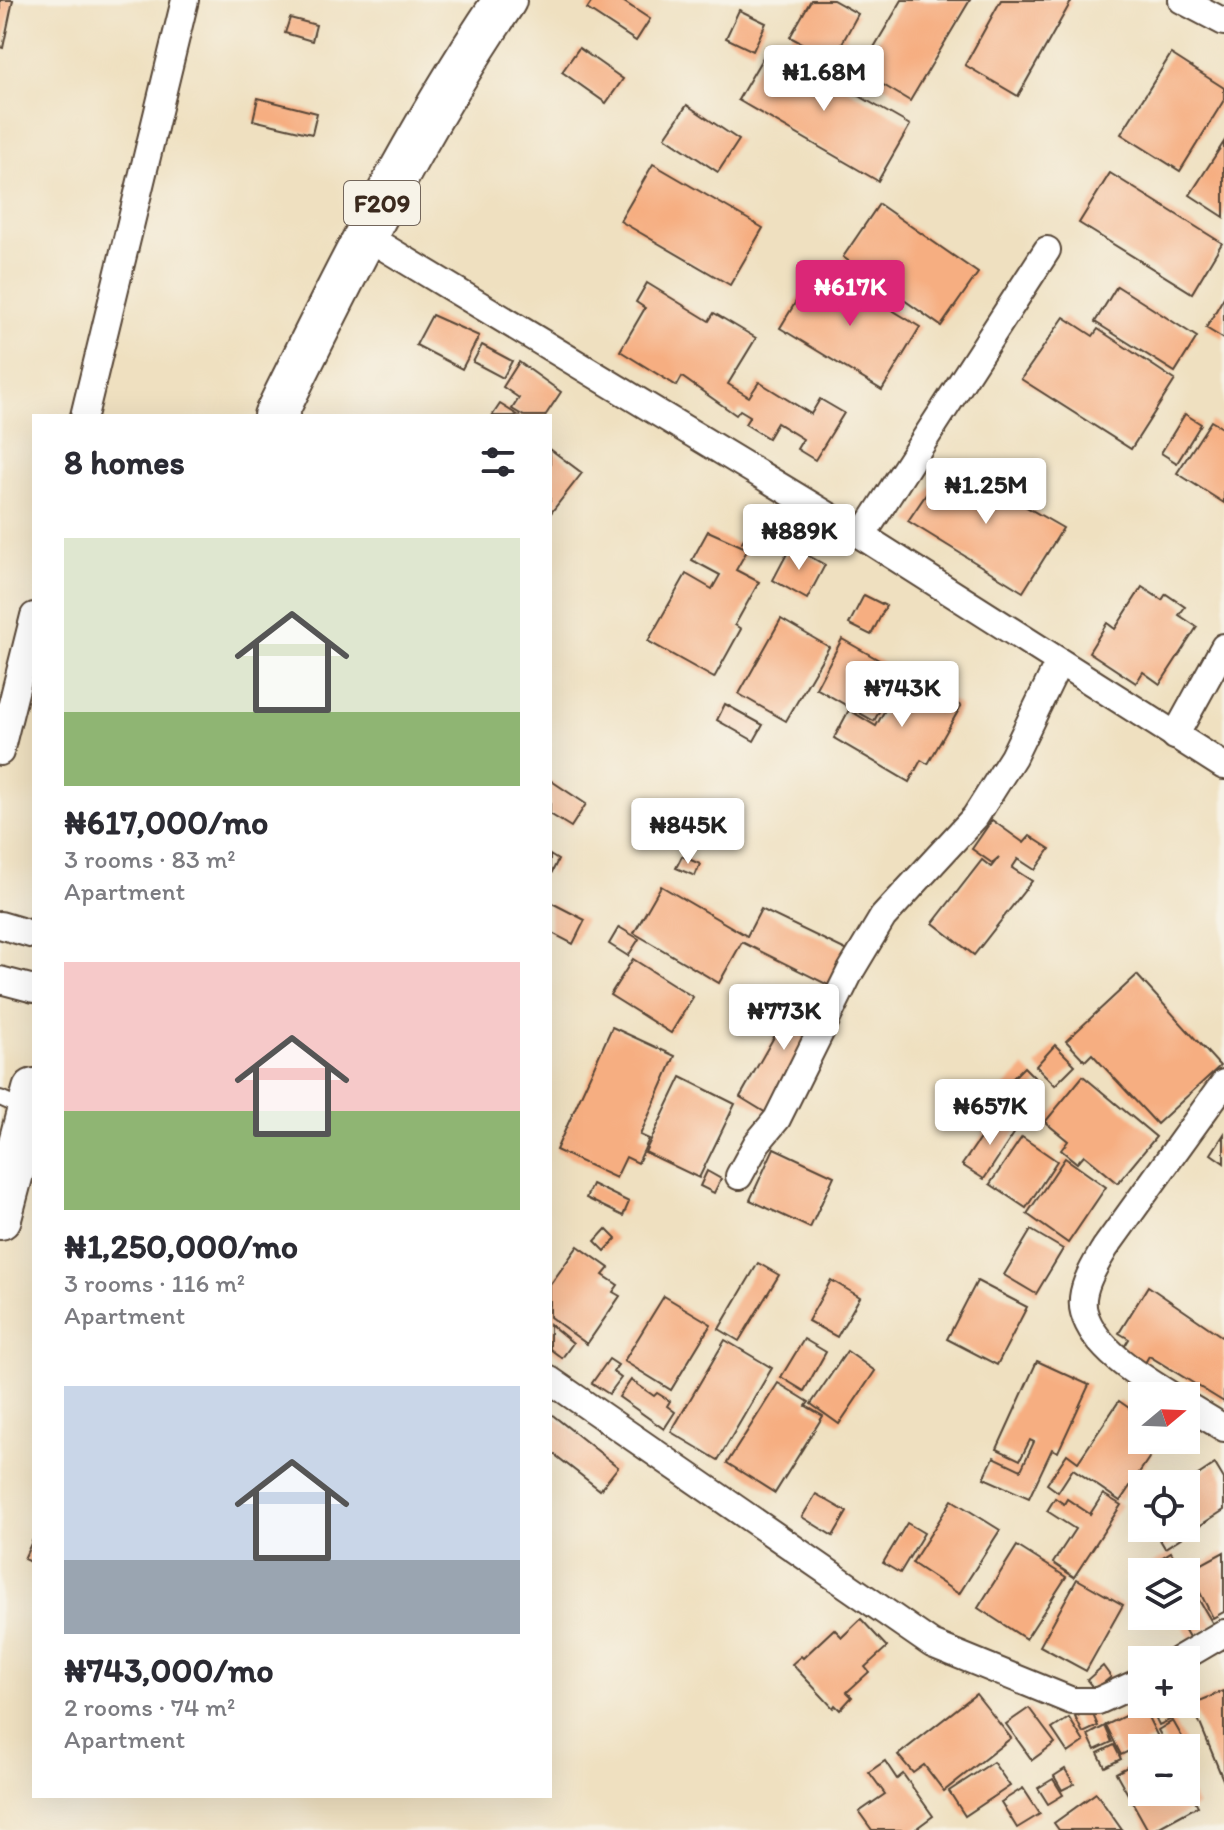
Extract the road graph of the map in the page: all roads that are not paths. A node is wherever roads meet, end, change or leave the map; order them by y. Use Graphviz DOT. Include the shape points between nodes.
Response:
graph roads {
  1 [pos="185,0"];
  2 [pos="505,0"];
  3 [pos="1182,0"];
  4 [pos="1224,22"];
  5 [pos="364,235"];
  6 [pos="1047,250"];
  7 [pos="84,414"];
  8 [pos="276,414"];
  9 [pos="862,536"];
  10 [pos="32,624"];
  11 [pos="1224,647"];
  12 [pos="1059,662"];
  13 [pos="1175,736"];
  14 [pos="0,752"];
  15 [pos="1224,766"];
  16 [pos="0,925"];
  17 [pos="32,934"];
  18 [pos="0,980"];
  19 [pos="32,988"];
  20 [pos="1224,1083"];
  21 [pos="24,1102"];
  22 [pos="739,1176"];
  23 [pos="0,1218"];
  24 [pos="552,1381"];
  25 [pos="1148,1382"];
  26 [pos="1200,1413"];
  27 [pos="1224,1428"];
  28 [pos="1224,1633"];
  29 [pos="1200,1647"];
  30 [pos="1128,1687"];
  1 -- 7 [label="street"];
  2 -- 5 [label="main road, F209" via="452,79"];
  3 -- 4 [label="street"];
  5 -- 8 [label="main road, F209"];
  5 -- 9 [label="street"];
  6 -- 9 [label="street"];
  9 -- 12 [label="street"];
  10 -- 14 [label="street"];
  11 -- 13 [label="street"];
  12 -- 13 [label="street"];
  12 -- 22 [label="street" via="1013,757 975,817 883,917 777,1119"];
  13 -- 15 [label="street"];
  16 -- 17 [label="street"];
  18 -- 19 [label="street"];
  20 -- 25 [label="street" via="1089,1275 1083,1309 1097,1338"];
  21 -- 23 [label="main road"];
  24 -- 30 [label="street" via="932,1644 1072,1701 1098,1701"];
  26 -- 27 [label="street"];
  28 -- 29 [label="street"];
}
